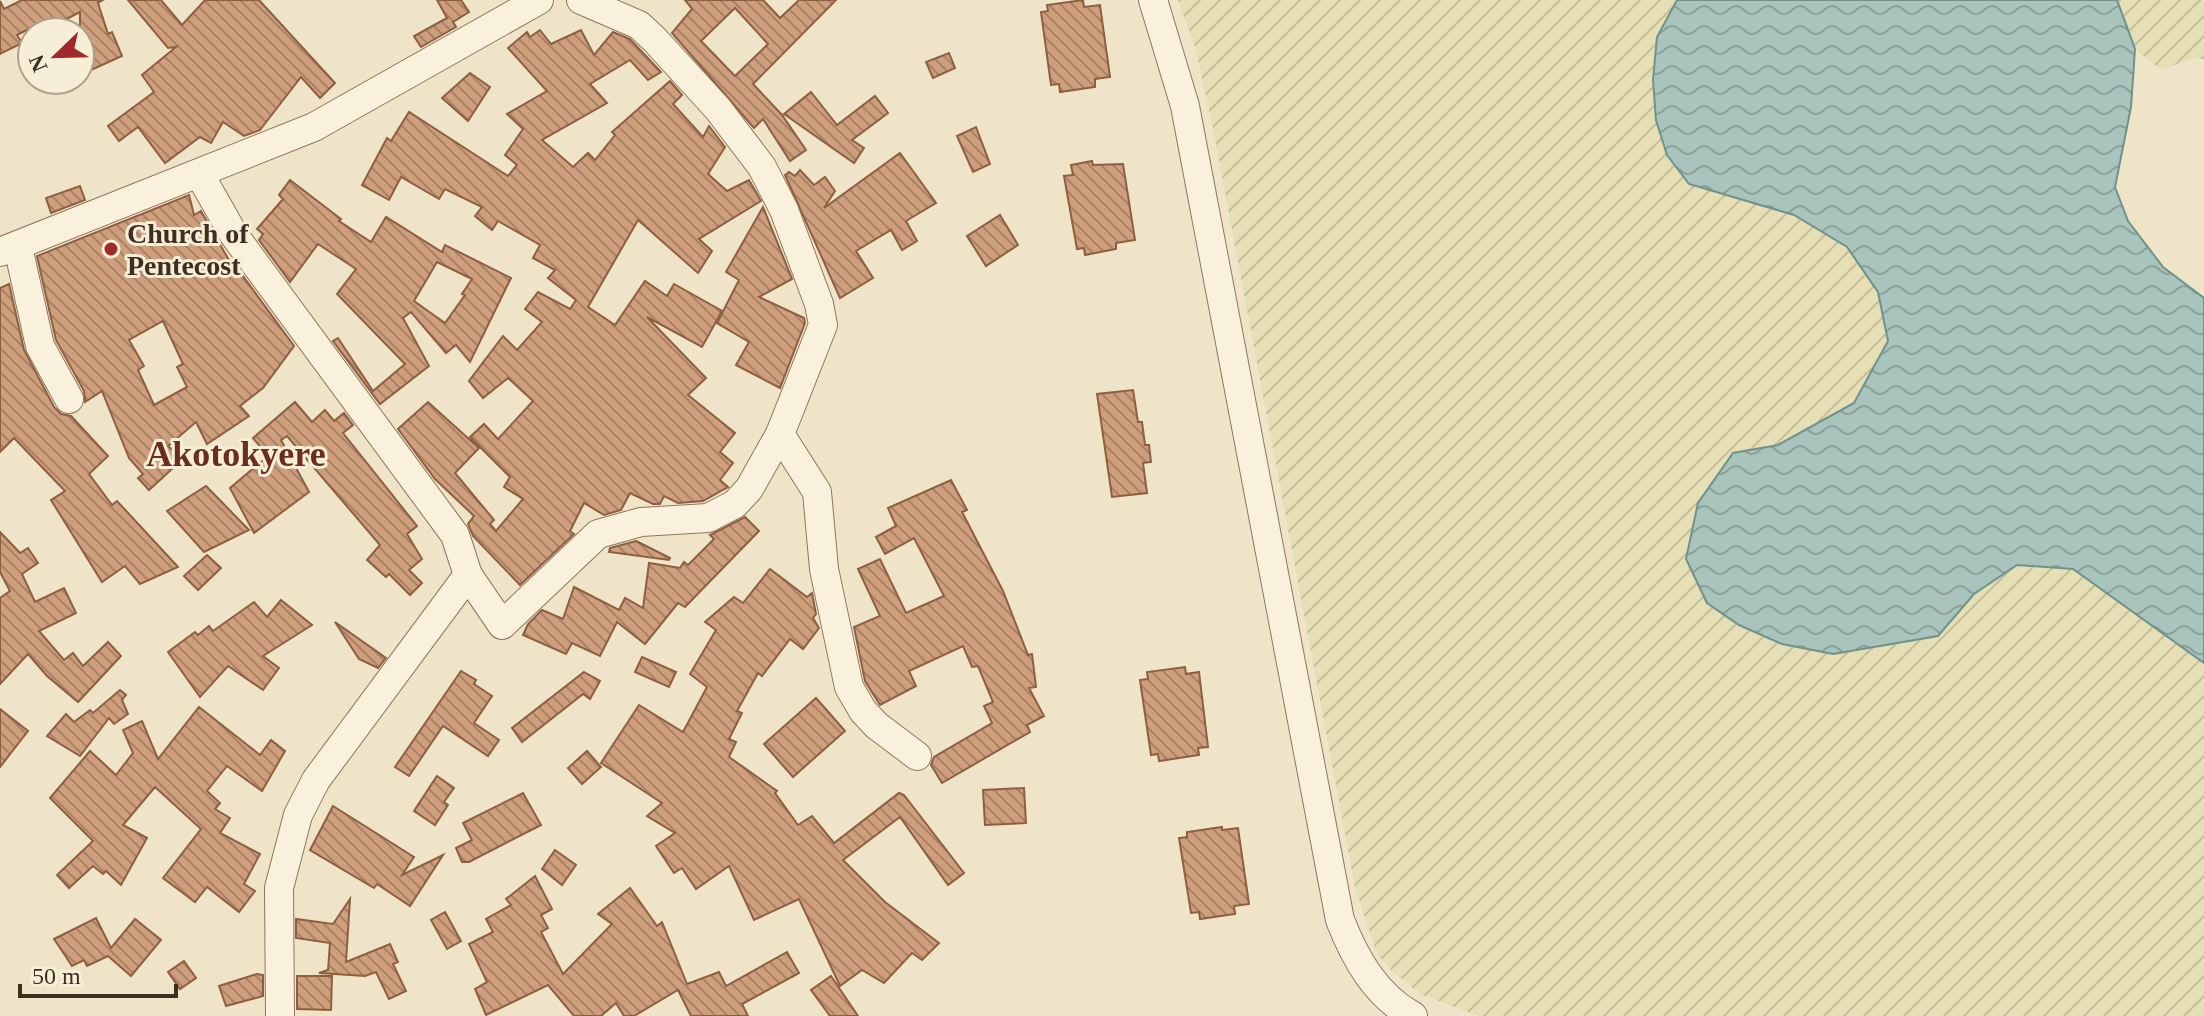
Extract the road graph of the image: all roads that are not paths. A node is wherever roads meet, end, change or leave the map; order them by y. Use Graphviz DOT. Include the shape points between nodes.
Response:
graph roads {
  1 [pos="539,0"];
  2 [pos="581,0"];
  3 [pos="1153,0"];
  4 [pos="200,175"];
  5 [pos="9,250"];
  6 [pos="69,399"];
  7 [pos="780,434"];
  8 [pos="468,575"];
  9 [pos="917,756"];
  10 [pos="280,1016"];
  11 [pos="1413,1016"];
  1 -- 4 [label="street" via="314,127"];
  2 -- 7 [label="street" via="639,25 655,40 718,109 775,190 823,325"];
  3 -- 11 [label="street" via="1185,106 1340,920 1364,970 1381,992"];
  4 -- 5 [label="street"];
  4 -- 8 [label="street" via="234,235 455,535"];
  5 -- 6 [label="street" via="40,346"];
  7 -- 8 [label="street" via="735,504 708,518 641,522 598,534 502,625"];
  7 -- 9 [label="street" via="817,492 824,569 849,687 876,725"];
  8 -- 10 [label="street" via="316,780 298,815 279,888"];
}
